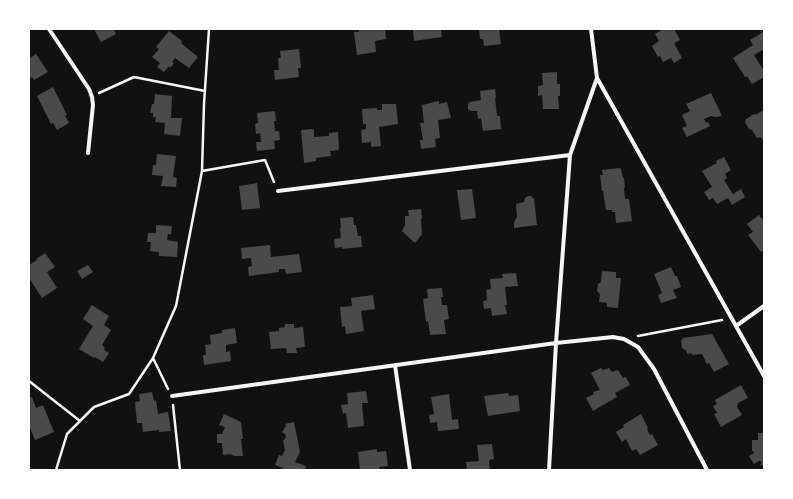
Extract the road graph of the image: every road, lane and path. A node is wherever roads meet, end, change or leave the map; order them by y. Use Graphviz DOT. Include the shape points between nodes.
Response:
graph roads {
  1 [pos="49,29"];
  2 [pos="209,29"];
  3 [pos="592,29"];
  4 [pos="597,78"];
  5 [pos="205,91"];
  6 [pos="92,97"];
  7 [pos="88,153"];
  8 [pos="570,155"];
  9 [pos="202,171"];
  10 [pos="278,191"];
  11 [pos="764,306"];
  12 [pos="732,318"];
  13 [pos="736,326"];
  14 [pos="624,339"];
  15 [pos="556,343"];
  16 [pos="153,358"];
  17 [pos="395,365"];
  18 [pos="764,376"];
  19 [pos="29,381"];
  20 [pos="172,396"];
  21 [pos="80,421"];
  22 [pos="56,470"];
  23 [pos="180,470"];
  24 [pos="410,470"];
  25 [pos="549,470"];
  26 [pos="707,470"];
  1 -- 6 [label="street"];
  2 -- 5 [label="path"];
  3 -- 4 [label="street"];
  4 -- 8 [label="street"];
  4 -- 12 [label="street"];
  5 -- 6 [label="path" via="134,77"];
  5 -- 9 [label="path"];
  6 -- 7 [label="street"];
  8 -- 10 [label="street"];
  8 -- 15 [label="street"];
  9 -- 10 [label="path" via="265,160"];
  9 -- 16 [label="path" via="176,306"];
  11 -- 13 [label="street"];
  12 -- 13 [label="street"];
  12 -- 14 [label="path"];
  13 -- 18 [label="street"];
  14 -- 15 [label="street" via="614,337"];
  14 -- 26 [label="street" via="638,347 654,369"];
  15 -- 17 [label="street"];
  15 -- 25 [label="street"];
  16 -- 20 [label="path"];
  16 -- 21 [label="path" via="129,394 94,407"];
  17 -- 20 [label="street"];
  17 -- 24 [label="street"];
  19 -- 21 [label="path"];
  20 -- 23 [label="path"];
  21 -- 22 [label="path" via="67,434"];
}
